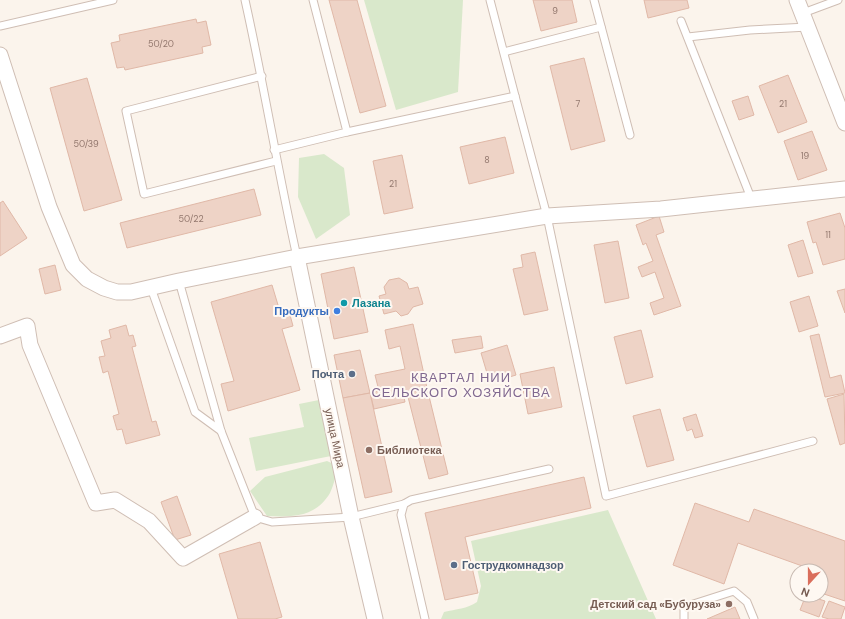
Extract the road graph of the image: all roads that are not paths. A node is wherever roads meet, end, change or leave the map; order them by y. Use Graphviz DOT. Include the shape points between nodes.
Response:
graph roads {
  1 [pos="113,0"];
  2 [pos="245,0"];
  3 [pos="313,0"];
  4 [pos="490,0"];
  5 [pos="594,0"];
  6 [pos="838,0"];
  7 [pos="803,14"];
  8 [pos="681,21"];
  9 [pos="0,26"];
  10 [pos="601,27"];
  11 [pos="688,37"];
  12 [pos="504,52"];
  13 [pos="0,55"];
  14 [pos="262,76"];
  15 [pos="515,96"];
  16 [pos="845,123"];
  17 [pos="347,132"];
  18 [pos="630,135"];
  19 [pos="274,150"];
  20 [pos="276,161"];
  21 [pos="845,189"];
  22 [pos="751,198"];
  23 [pos="547,216"];
  24 [pos="297,257"];
  25 [pos="179,281"];
  26 [pos="151,288"];
  27 [pos="0,336"];
  28 [pos="221,431"];
  29 [pos="813,441"];
  30 [pos="549,469"];
  31 [pos="404,504"];
  32 [pos="255,517"];
  33 [pos="351,517"];
  34 [pos="375,619"];
  35 [pos="425,619"];
  36 [pos="684,619"];
  37 [pos="754,619"];
  1 -- 9 [label="lane"];
  2 -- 14 [label="lane"];
  3 -- 17 [label="lane"];
  4 -- 12 [label="lane"];
  5 -- 10 [label="lane"];
  6 -- 7 [label="lane"];
  7 -- 11 [label="lane" via="750,30"];
  7 -- 16 [label="street"];
  8 -- 11 [label="lane"];
  10 -- 12 [label="lane"];
  10 -- 18 [label="lane"];
  11 -- 22 [label="lane"];
  12 -- 15 [label="lane"];
  13 -- 26 [label="street" via="49,207 73,264 87,279 104,288 131,292"];
  14 -- 19 [label="lane"];
  14 -- 20 [label="lane" via="126,111 144,194"];
  15 -- 17 [label="lane"];
  15 -- 23 [label="lane"];
  17 -- 19 [label="lane"];
  19 -- 20 [label="lane"];
  20 -- 24 [label="lane"];
  21 -- 22 [label="street"];
  22 -- 23 [label="street" via="661,210"];
  23 -- 24 [label="street"];
  23 -- 29 [label="lane" via="606,496"];
  24 -- 25 [label="street"];
  24 -- 33 [label="street, улица Мира"];
  25 -- 26 [label="street"];
  25 -- 28 [label="lane"];
  26 -- 28 [label="lane" via="195,412"];
  27 -- 32 [label="street" via="27,326 30,345 96,503 115,500 149,521 183,558"];
  28 -- 32 [label="lane"];
  30 -- 31 [label="lane" via="411,500"];
  31 -- 33 [label="lane"];
  31 -- 35 [label="lane" via="401,515"];
  32 -- 33 [label="lane" via="272,522"];
  33 -- 34 [label="street, улица Мира"];
  36 -- 37 [label="lane" via="684,607 734,591 747,602"];
}
